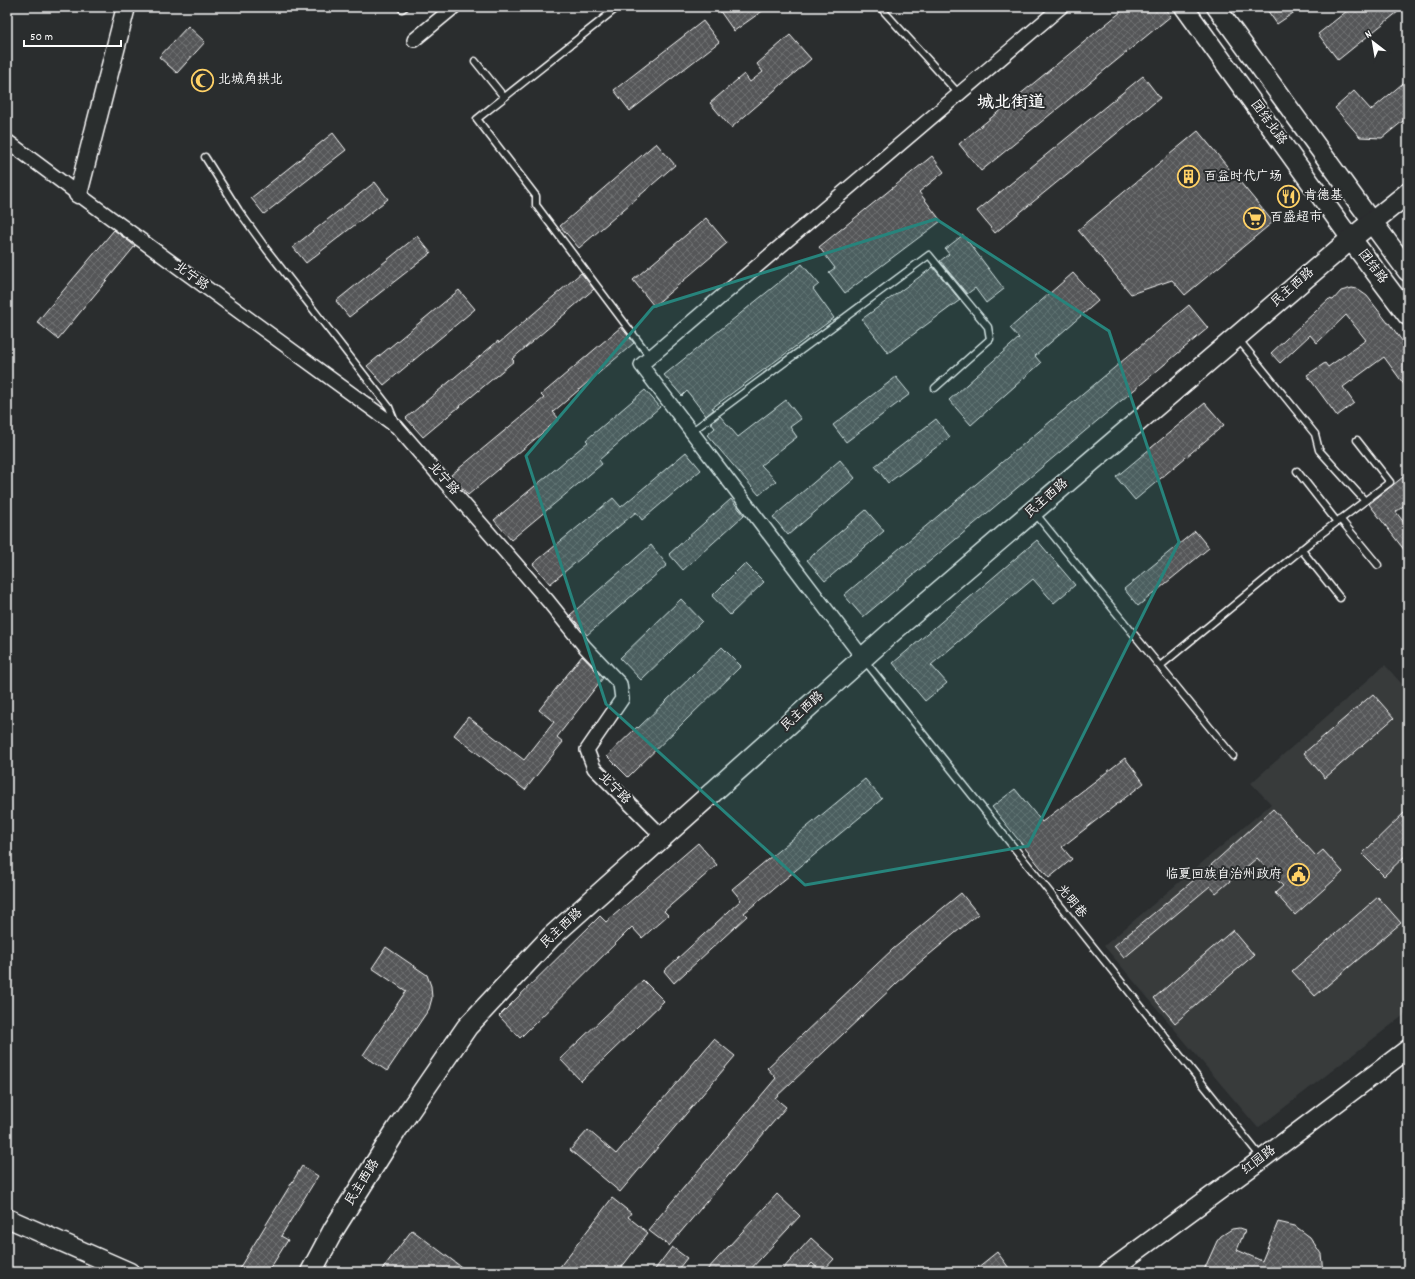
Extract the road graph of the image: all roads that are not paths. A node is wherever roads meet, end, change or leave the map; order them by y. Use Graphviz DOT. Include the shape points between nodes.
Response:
graph roads {
  1 [pos="126,7"];
  2 [pos="454,7"];
  3 [pos="618,7"];
  4 [pos="880,7"];
  5 [pos="1061,7"];
  6 [pos="1184,7"];
  7 [pos="1216,7"];
  8 [pos="414,40"];
  9 [pos="475,61"];
  10 [pos="959,94"];
  11 [pos="504,97"];
  12 [pos="7,141"];
  13 [pos="205,157"];
  14 [pos="1408,193"];
  15 [pos="78,194"];
  16 [pos="1372,222"];
  17 [pos="1351,239"];
  18 [pos="1408,271"];
  19 [pos="1408,315"];
  20 [pos="1236,337"];
  21 [pos="650,357"];
  22 [pos="935,388"];
  23 [pos="397,427"];
  24 [pos="692,432"];
  25 [pos="1357,440"];
  26 [pos="1297,471"];
  27 [pos="1364,501"];
  28 [pos="1033,511"];
  29 [pos="1339,520"];
  30 [pos="1301,549"];
  31 [pos="1378,566"];
  32 [pos="1340,598"];
  33 [pos="863,658"];
  34 [pos="1160,666"];
  35 [pos="1233,756"];
  36 [pos="662,837"];
  37 [pos="1408,1049"];
  38 [pos="1262,1159"];
  39 [pos="7,1218"];
  40 [pos="130,1272"];
  41 [pos="311,1272"];
  42 [pos="1108,1272"];
  1 -- 15 [label="main road"];
  2 -- 8 [label="street"];
  3 -- 11 [label="lane"];
  4 -- 10 [label="lane"];
  5 -- 10 [label="street"];
  6 -- 17 [label="main road, 团结北路"];
  7 -- 16 [label="main road, 团结北路"];
  9 -- 11 [label="lane"];
  10 -- 21 [label="street"];
  11 -- 21 [label="lane" via="477,119 536,196 536,205"];
  12 -- 15 [label="street, 北宁路"];
  13 -- 23 [label="lane" via="267,250 389,407"];
  14 -- 16 [label="main road, 民主西路"];
  15 -- 23 [label="street, 北宁路"];
  16 -- 17 [label="main road, 民主西路"];
  16 -- 18 [label="main road, 团结路"];
  17 -- 19 [label="main road, 团结路"];
  17 -- 20 [label="main road, 民主西路"];
  20 -- 27 [label="lane" via="1315,434 1319,450"];
  20 -- 28 [label="main road, 民主西路"];
  21 -- 24 [label="street" via="641,365"];
  22 -- 24 [label="lane" via="990,339 988,327 929,255"];
  23 -- 36 [label="street, 北宁路" via="585,647 620,684 622,699 587,750 594,768"];
  24 -- 33 [label="street"];
  25 -- 27 [label="lane" via="1390,482"];
  26 -- 29 [label="lane"];
  27 -- 29 [label="lane"];
  28 -- 33 [label="main road, 民主西路"];
  28 -- 34 [label="lane"];
  29 -- 30 [label="lane"];
  29 -- 31 [label="lane"];
  30 -- 32 [label="lane"];
  30 -- 34 [label="lane"];
  33 -- 36 [label="main road, 民主西路"];
  33 -- 38 [label="lane, 光明巷"];
  34 -- 35 [label="lane"];
  36 -- 41 [label="main road, 民主西路" via="551,936 467,1027 397,1129 334,1229"];
  37 -- 38 [label="main road, 红园路"];
  38 -- 42 [label="main road, 红园路"];
  39 -- 40 [label="main road"];
}
